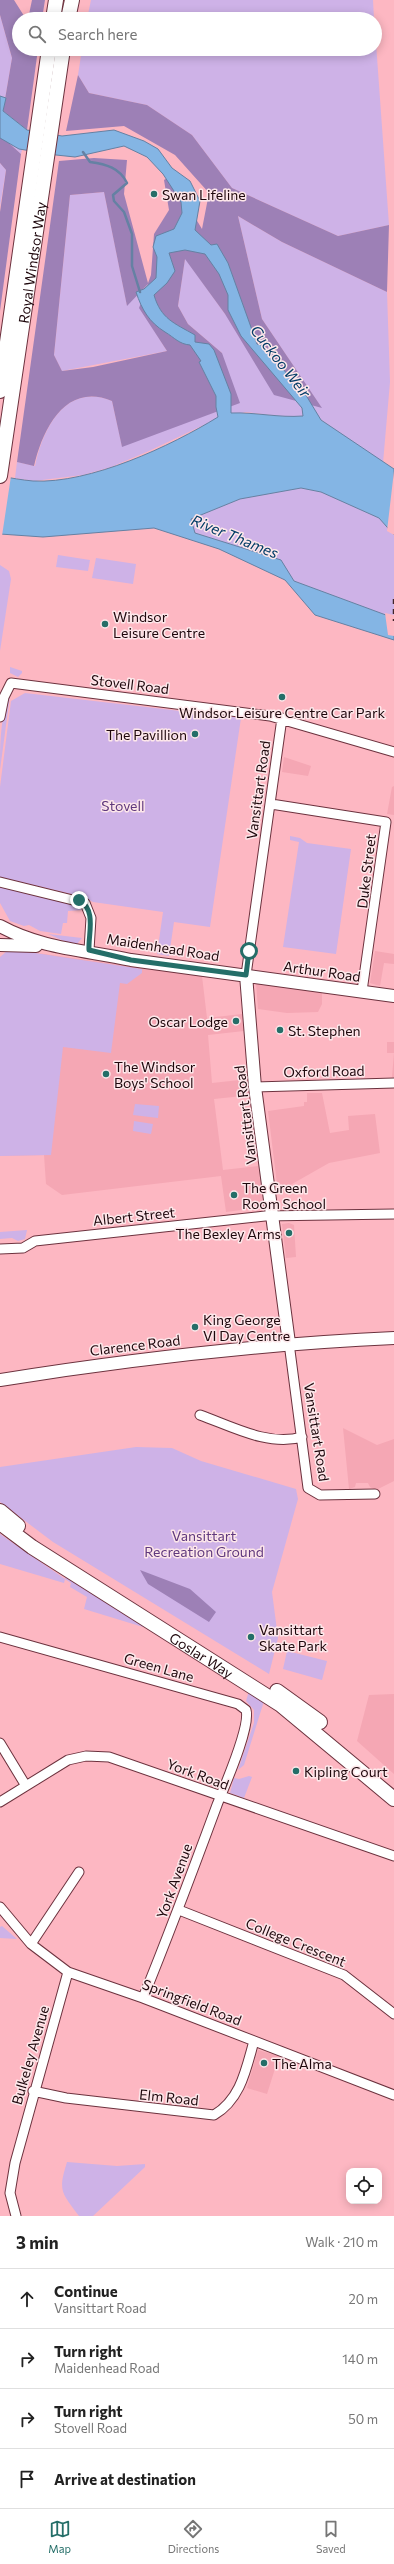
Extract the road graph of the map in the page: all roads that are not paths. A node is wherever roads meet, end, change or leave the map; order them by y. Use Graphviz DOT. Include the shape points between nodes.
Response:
graph roads {
  1 [pos="56,0"];
  2 [pos="72,0"];
  3 [pos="54,12"];
  4 [pos="69,12"];
  5 [pos="49,56"];
  6 [pos="61,56"];
  7 [pos="50,90"];
  8 [pos="39,169"];
  9 [pos="0,391"];
  10 [pos="0,476"];
  11 [pos="0,717"];
  12 [pos="282,718"];
  13 [pos="394,752"];
  14 [pos="271,804"];
  15 [pos="0,882"];
  16 [pos="0,926"];
  17 [pos="0,945"];
  18 [pos="51,946"];
  19 [pos="89,950"];
  20 [pos="246,975"];
  21 [pos="362,991"];
  22 [pos="394,996"];
  23 [pos="394,1083"];
  24 [pos="255,1087"];
  25 [pos="394,1214"];
  26 [pos="273,1216"];
  27 [pos="0,1249"];
  28 [pos="394,1338"];
  29 [pos="289,1343"];
  30 [pos="0,1380"];
  31 [pos="200,1415"];
  32 [pos="302,1437"];
  33 [pos="375,1494"];
  34 [pos="0,1511"];
  35 [pos="0,1523"];
  36 [pos="0,1637"];
  37 [pos="0,1743"];
  38 [pos="229,1773"];
  39 [pos="26,1786"];
  40 [pos="394,1787"];
  41 [pos="220,1797"];
  42 [pos="394,1799"];
  43 [pos="0,1802"];
  44 [pos="394,1856"];
  45 [pos="79,1872"];
  46 [pos="0,1907"];
  47 [pos="179,1910"];
  48 [pos="3,1919"];
  49 [pos="31,1944"];
  50 [pos="68,1972"];
  51 [pos="143,1998"];
  52 [pos="394,2014"];
  53 [pos="254,2041"];
  54 [pos="33,2091"];
  55 [pos="394,2095"];
  56 [pos="16,2216"];
  1 -- 3 [label="main road"];
  2 -- 4 [label="main road"];
  5 -- 7 [label="main road, Royal Windsor Way"];
  6 -- 7 [label="main road, Royal Windsor Way"];
  7 -- 8 [label="main road, Royal Windsor Way"];
  8 -- 9 [label="main road, Royal Windsor Way"];
  8 -- 10 [label="main road, Royal Windsor Way"];
  11 -- 12 [label="street, Stovell Road" via="4,698 11,683"];
  12 -- 13 [label="street"];
  12 -- 14 [label="street, Vansittart Road"];
  14 -- 20 [label="street, Vansittart Road"];
  14 -- 21 [label="street, Duke Street" via="386,822"];
  15 -- 19 [label="street" via="84,903 91,918"];
  16 -- 18 [label="street, Maidenhead Road"];
  17 -- 18 [label="street, Maidenhead Road"];
  18 -- 19 [label="street, Maidenhead Road"];
  19 -- 20 [label="street, Maidenhead Road" via="131,960"];
  20 -- 21 [label="street, Arthur Road"];
  20 -- 24 [label="street, Vansittart Road"];
  21 -- 22 [label="street, Arthur Road"];
  23 -- 24 [label="street, Oxford Road"];
  24 -- 26 [label="street, Vansittart Road"];
  25 -- 26 [label="street, Albert Street"];
  26 -- 27 [label="street, Albert Street" via="35,1241 23,1248"];
  26 -- 29 [label="street, Vansittart Road"];
  28 -- 29 [label="street, Clarence Road"];
  29 -- 30 [label="street, Clarence Road" via="101,1365"];
  29 -- 32 [label="street, Vansittart Road"];
  31 -- 32 [label="street" via="261,1436 285,1441"];
  32 -- 33 [label="street, Vansittart Road" via="308,1488 313,1492 320,1495"];
  34 -- 40 [label="main road, Goslar Way" via="69,1562 297,1703"];
  35 -- 42 [label="main road, Goslar Way" via="32,1548 282,1705"];
  36 -- 38 [label="street, Green Lane" via="243,1707 246,1710 247,1721"];
  37 -- 39 [label="street"];
  38 -- 41 [label="street, York Avenue"];
  39 -- 41 [label="street, York Road" via="68,1760 93,1756 109,1757"];
  39 -- 43 [label="street, York Road"];
  41 -- 44 [label="street, York Road"];
  41 -- 47 [label="street, York Avenue"];
  45 -- 49 [label="street"];
  46 -- 48 [label="street, Springfield Road"];
  47 -- 51 [label="street, York Avenue"];
  47 -- 52 [label="street, College Crescent" via="344,1975"];
  48 -- 49 [label="street, Springfield Road"];
  49 -- 50 [label="street, Springfield Road"];
  50 -- 51 [label="street, Springfield Road"];
  50 -- 54 [label="street, Bulkeley Avenue"];
  51 -- 53 [label="street, Springfield Road"];
  53 -- 54 [label="street, Elm Road" via="241,2085 224,2109 214,2115 66,2098"];
  53 -- 55 [label="street, Springfield Road"];
  54 -- 56 [label="street, Bulkeley Avenue" via="11,2184"];
}
